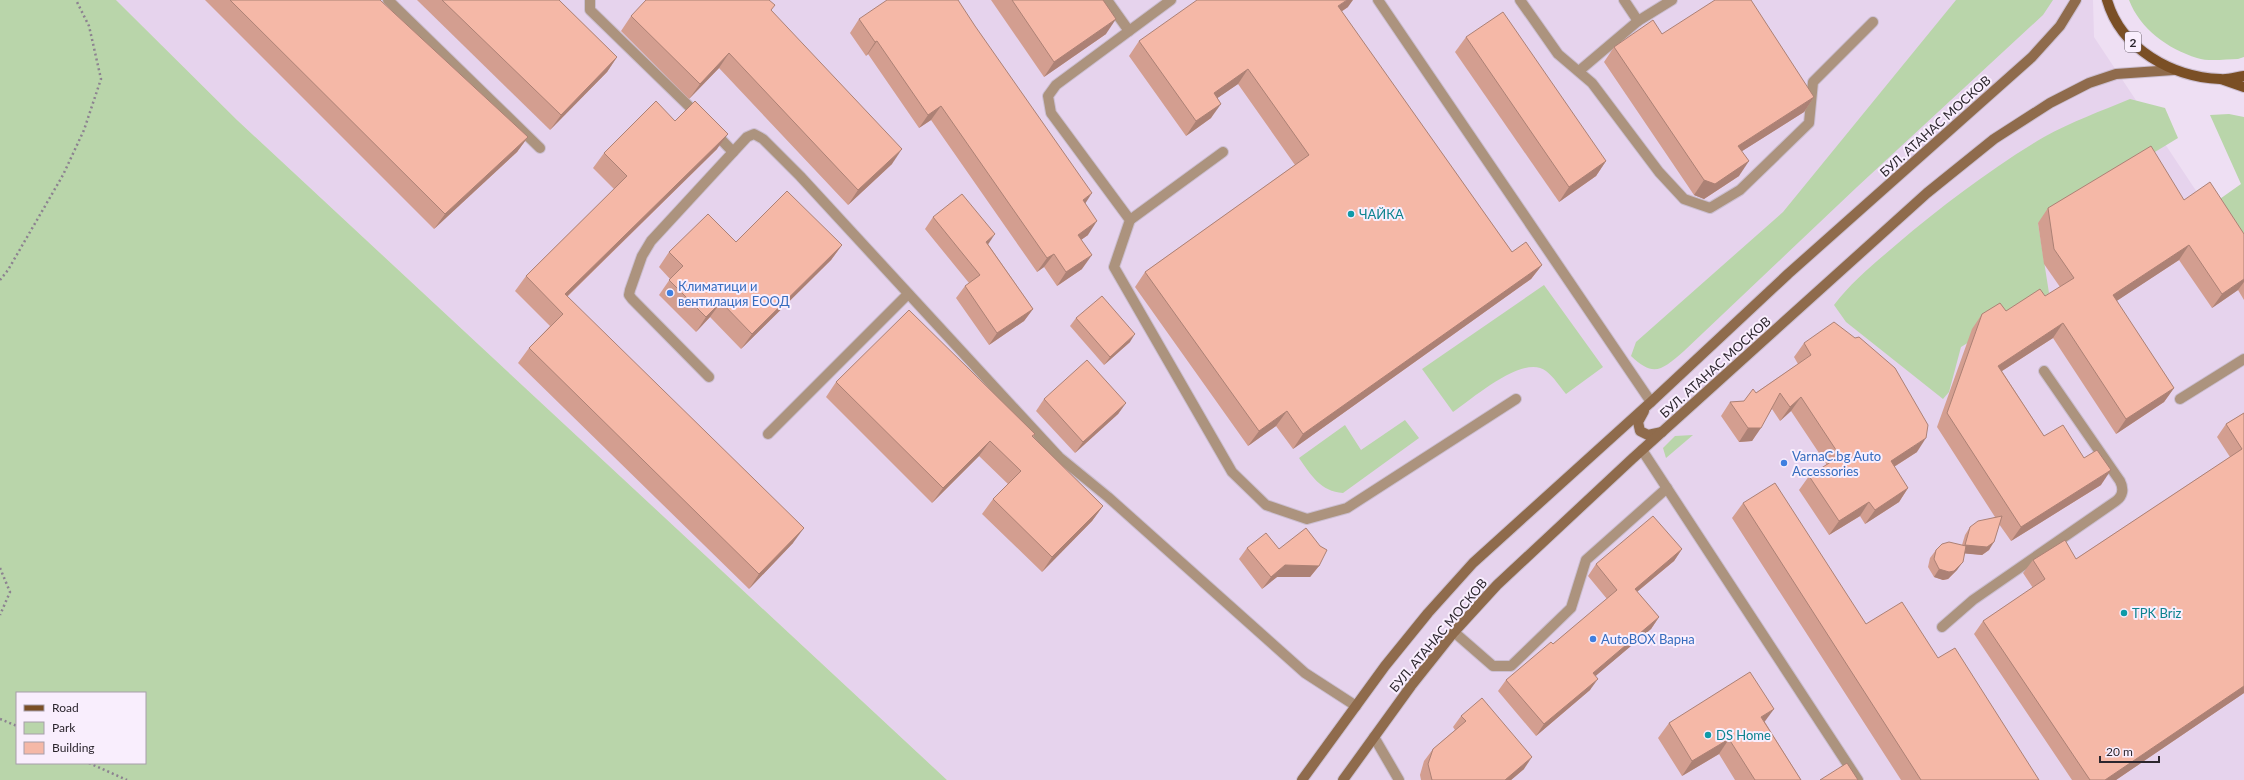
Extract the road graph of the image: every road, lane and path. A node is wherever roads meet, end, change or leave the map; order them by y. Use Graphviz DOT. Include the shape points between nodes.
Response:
graph roads {
  1 [pos="76,0"];
  2 [pos="388,0"];
  3 [pos="590,0"];
  4 [pos="1107,0"];
  5 [pos="1171,0"];
  6 [pos="1378,0"];
  7 [pos="1520,0"];
  8 [pos="1624,0"];
  9 [pos="1672,0"];
  10 [pos="2076,0"];
  11 [pos="2107,0"];
  12 [pos="1638,21"];
  13 [pos="1873,22"];
  14 [pos="1129,31"];
  15 [pos="2173,70"];
  16 [pos="1579,71"];
  17 [pos="2244,76"];
  18 [pos="2222,80"];
  19 [pos="2244,87"];
  20 [pos="540,148"];
  21 [pos="733,152"];
  22 [pos="1223,152"];
  23 [pos="1130,220"];
  24 [pos="0,280"];
  25 [pos="908,294"];
  26 [pos="2244,359"];
  27 [pos="2044,371"];
  28 [pos="710,377"];
  29 [pos="1516,399"];
  30 [pos="2180,399"];
  31 [pos="1651,402"];
  32 [pos="1663,431"];
  33 [pos="768,434"];
  34 [pos="1642,450"];
  35 [pos="1667,488"];
  36 [pos="0,568"];
  37 [pos="0,615"];
  38 [pos="1942,627"];
  39 [pos="1454,632"];
  40 [pos="1356,706"];
  41 [pos="0,719"];
  42 [pos="16,726"];
  43 [pos="1374,737"];
  44 [pos="91,764"];
  45 [pos="127,780"];
  46 [pos="1302,780"];
  47 [pos="1343,780"];
  48 [pos="1399,780"];
  49 [pos="1858,780"];
  1 -- 24 [label="path" via="89,26 101,79 84,130 63,175"];
  2 -- 20 [label="lane"];
  3 -- 21 [label="lane" via="590,10"];
  4 -- 14 [label="lane"];
  5 -- 14 [label="lane"];
  6 -- 31 [label="lane"];
  7 -- 16 [label="lane" via="1558,54"];
  8 -- 12 [label="lane"];
  9 -- 12 [label="lane"];
  10 -- 31 [label="main road, БУЛ. АТАНАС МОСКОВ" via="2060,26 2032,57 1788,274"];
  11 -- 15 [label="main road, 2" via="2125,33 2146,55"];
  12 -- 16 [label="lane"];
  13 -- 16 [label="lane" via="1813,82 1809,123 1740,190 1710,208 1678,193 1659,172 1592,83"];
  14 -- 23 [label="lane" via="1056,85 1048,96 1051,113"];
  15 -- 18 [label="main road, 2" via="2197,77"];
  15 -- 32 [label="main road, БУЛ. АТАНАС МОСКОВ" via="2116,74 2089,83 2050,103 1994,139 1927,193"];
  17 -- 18 [label="main road, 2"];
  18 -- 19 [label="main road, 2"];
  21 -- 25 [label="lane" via="747,137 754,134 763,139"];
  21 -- 28 [label="lane" via="651,241 642,256 629,295"];
  22 -- 23 [label="lane"];
  23 -- 29 [label="lane" via="1114,267 1232,472 1266,505 1307,519 1347,508"];
  25 -- 33 [label="lane"];
  25 -- 40 [label="lane" via="1059,457 1108,497 1306,673"];
  26 -- 30 [label="lane"];
  27 -- 38 [label="lane" via="2120,481 2122,494 2116,501 1972,600"];
  31 -- 32 [label="main road" via="1638,422 1640,431 1648,435"];
  31 -- 40 [label="main road, БУЛ. АТАНАС МОСКОВ" via="1473,563 1428,612"];
  32 -- 34 [label="main road, БУЛ. АТАНАС МОСКОВ"];
  34 -- 35 [label="lane"];
  34 -- 39 [label="main road, БУЛ. АТАНАС МОСКОВ" via="1497,585"];
  35 -- 39 [label="lane" via="1586,560 1571,608 1511,666 1493,666"];
  35 -- 49 [label="lane"];
  36 -- 37 [label="path" via="10,592"];
  39 -- 43 [label="main road, БУЛ. АТАНАС МОСКОВ"];
  40 -- 46 [label="main road, БУЛ. АТАНАС МОСКОВ"];
  41 -- 42 [label="path"];
  43 -- 47 [label="main road, БУЛ. АТАНАС МОСКОВ"];
  43 -- 48 [label="lane"];
  44 -- 45 [label="path"];
}
